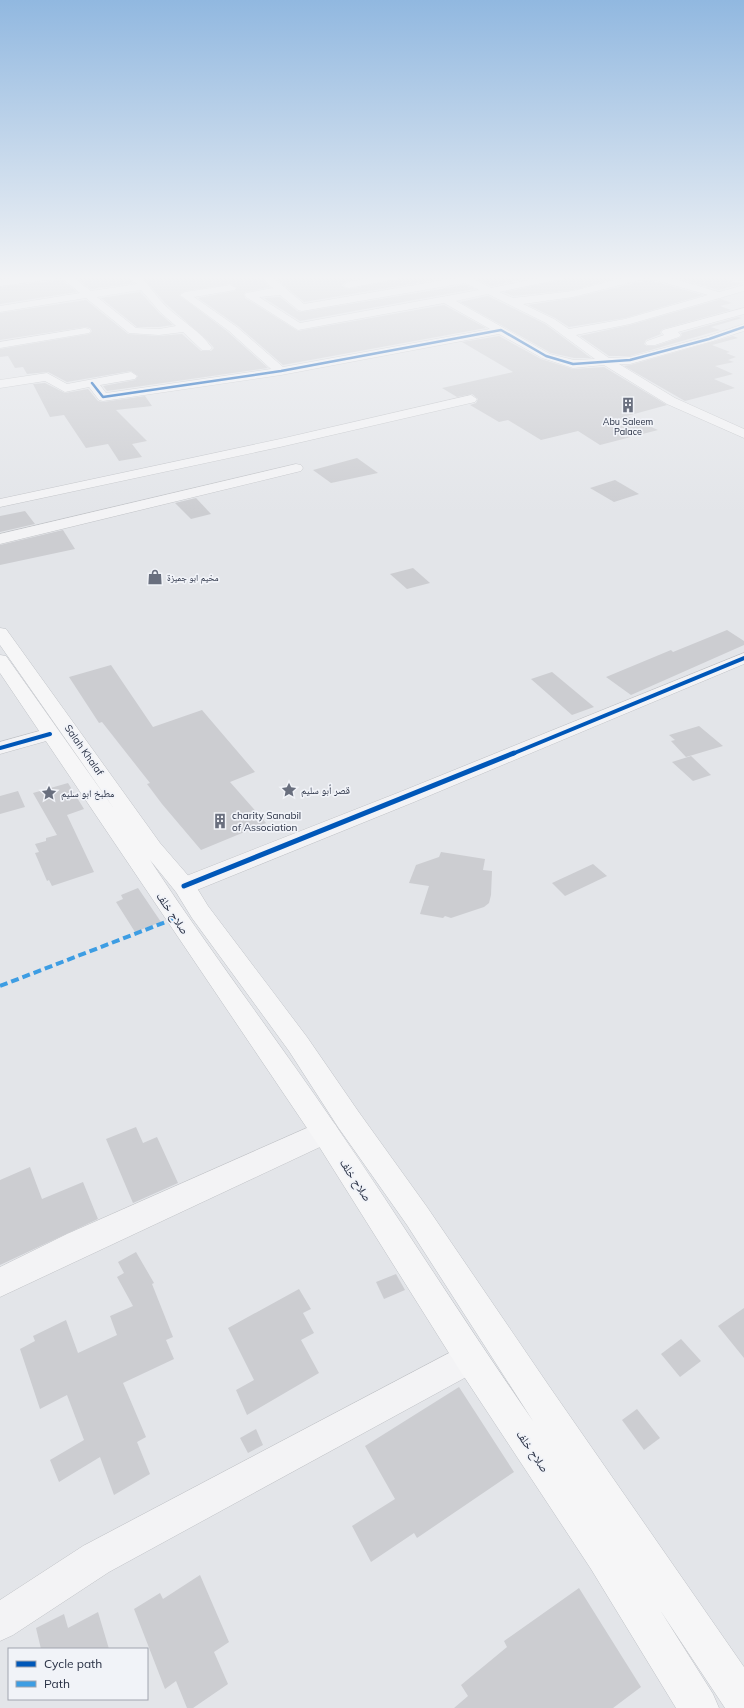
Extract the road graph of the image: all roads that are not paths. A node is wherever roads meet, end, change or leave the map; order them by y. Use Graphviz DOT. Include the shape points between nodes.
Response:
graph roads {
  1 [pos="262,355"];
  2 [pos="368,355"];
  3 [pos="548,355"];
  4 [pos="596,355"];
  5 [pos="651,355"];
  6 [pos="607,362"];
  7 [pos="281,371"];
  8 [pos="131,376"];
  9 [pos="0,384"];
  10 [pos="92,384"];
  11 [pos="471,399"];
  12 [pos="744,434"];
  13 [pos="296,468"];
  14 [pos="0,503"];
  15 [pos="0,539"];
  16 [pos="0,633"];
  17 [pos="744,658"];
  18 [pos="0,660"];
  19 [pos="50,734"];
  20 [pos="0,748"];
  21 [pos="184,886"];
  22 [pos="325,1132"];
  23 [pos="0,1282"];
  24 [pos="470,1358"];
  25 [pos="0,1622"];
  26 [pos="744,1701"];
  27 [pos="699,1708"];
  1 -- 7 [label="street"];
  2 -- 7 [label="street"];
  3 -- 6 [label="street" via="573,364"];
  4 -- 6 [label="street"];
  5 -- 6 [label="street"];
  6 -- 12 [label="street" via="671,401"];
  7 -- 10 [label="street" via="103,397"];
  8 -- 10 [label="street"];
  9 -- 10 [label="street" via="47,376 65,388"];
  11 -- 14 [label="street"];
  13 -- 15 [label="street"];
  16 -- 21 [label="main road, Salah Khalaf" via="152,848"];
  17 -- 21 [label="street"];
  18 -- 19 [label="main road, صلاح خلف"];
  19 -- 20 [label="street"];
  19 -- 22 [label="main road, صلاح خلف"];
  21 -- 26 [label="main road" via="417,1216 537,1398"];
  22 -- 23 [label="street"];
  22 -- 24 [label="main road, صلاح خلف"];
  24 -- 25 [label="street" via="96,1559"];
  24 -- 27 [label="main road, صلاح خلف" via="604,1556"];
}
